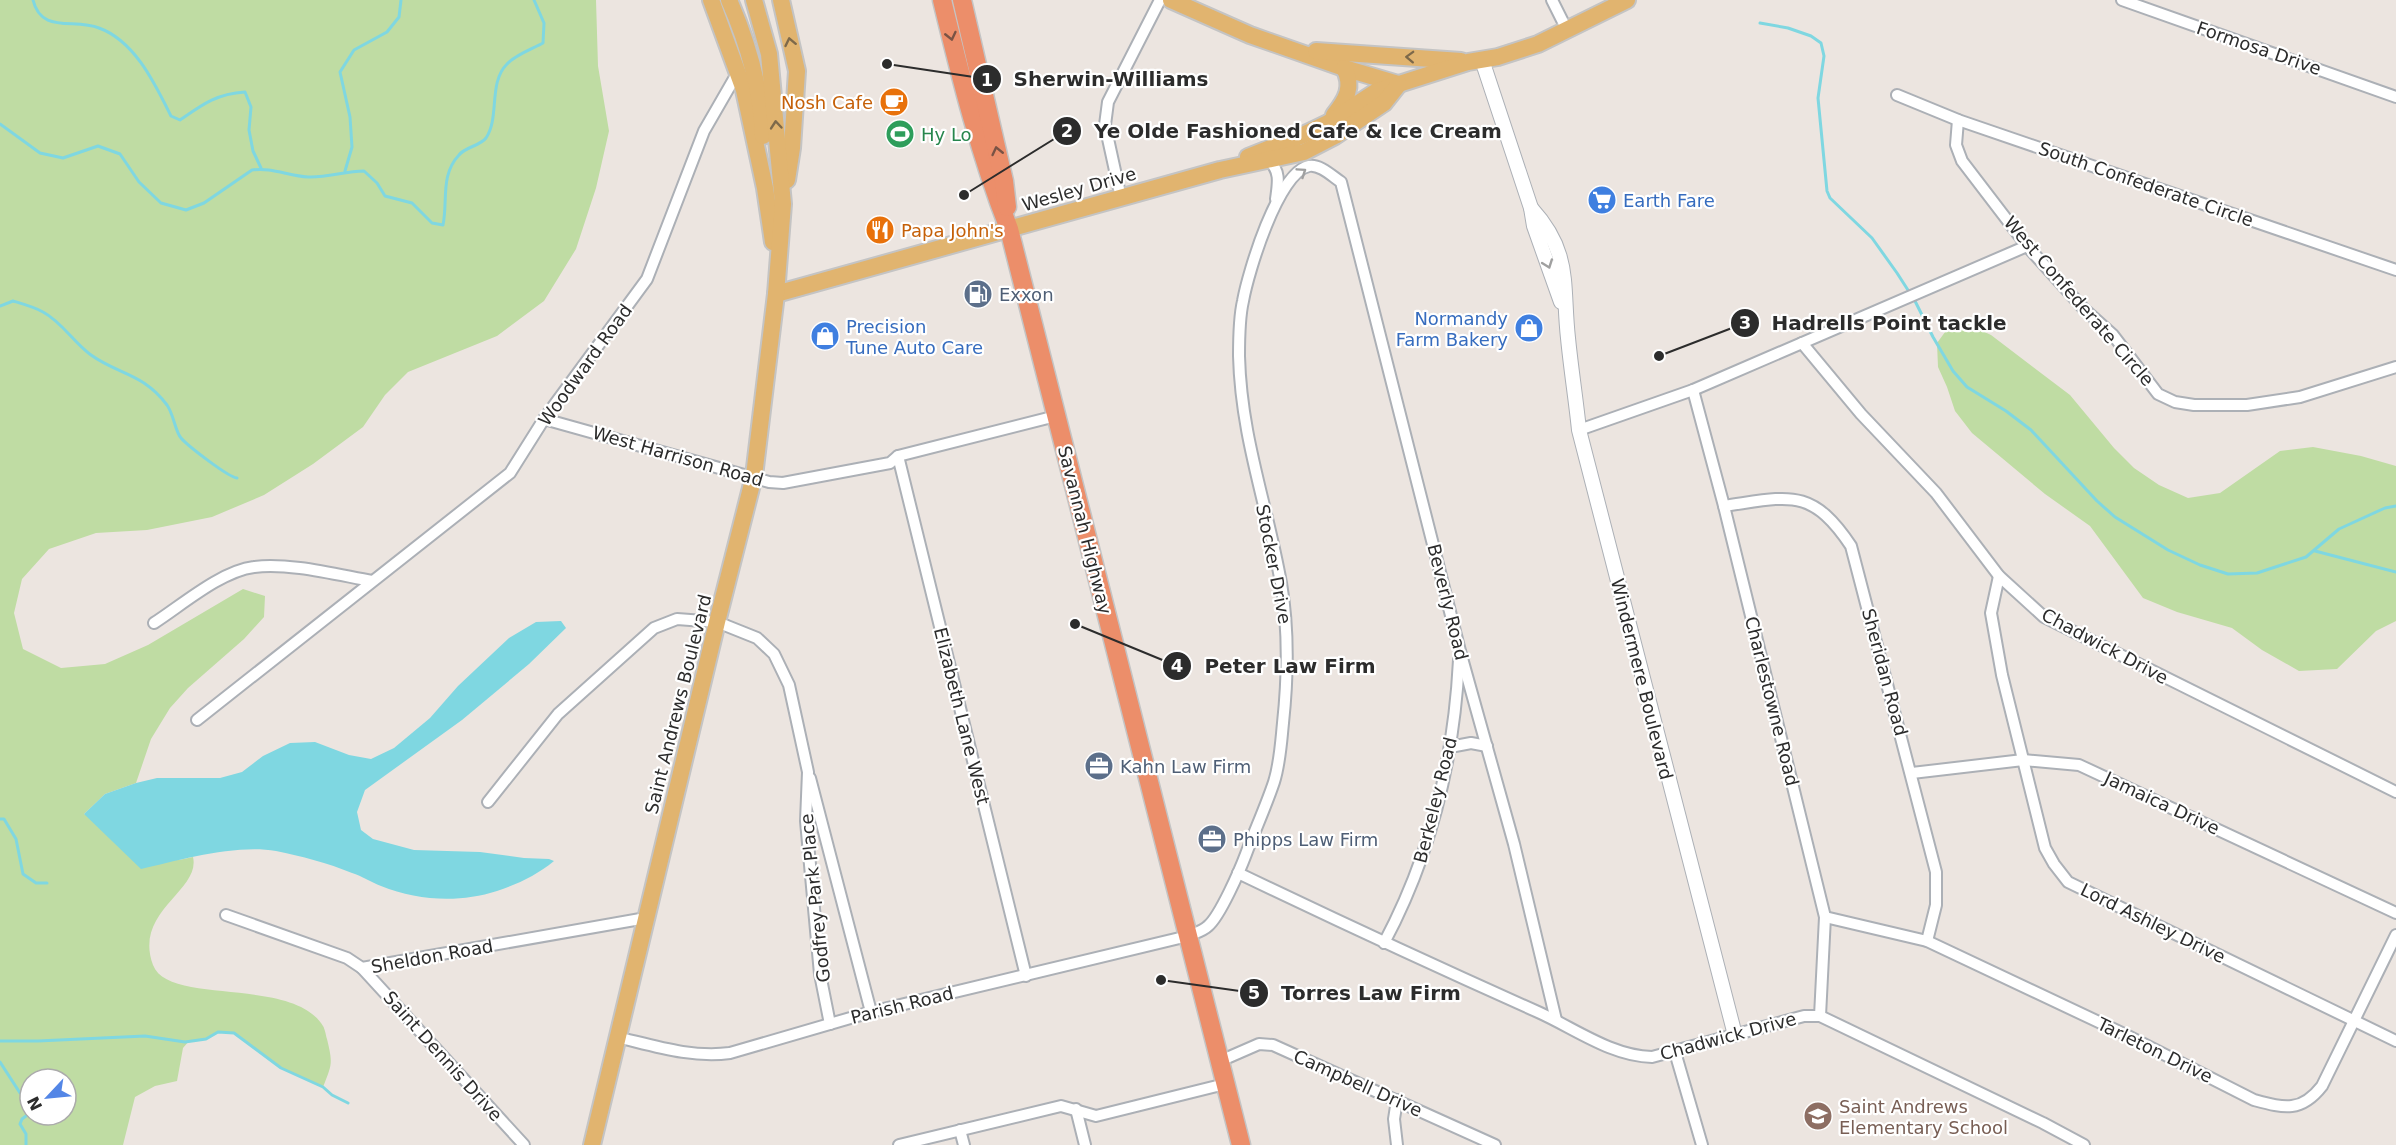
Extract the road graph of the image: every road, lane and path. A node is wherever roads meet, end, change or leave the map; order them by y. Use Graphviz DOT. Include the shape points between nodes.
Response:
graph roads {
  1 [pos="711,0"];
  2 [pos="729,0"];
  3 [pos="754,0"];
  4 [pos="781,0"];
  5 [pos="942,0"];
  6 [pos="962,0"];
  7 [pos="1160,0"];
  8 [pos="1171,0"];
  9 [pos="1552,0"];
  10 [pos="1627,0"];
  11 [pos="2127,1"];
  12 [pos="1567,30"];
  13 [pos="1292,49"];
  14 [pos="1475,61"];
  15 [pos="1344,68"];
  16 [pos="738,72"];
  17 [pos="1399,84"];
  18 [pos="744,90"];
  19 [pos="724,94"];
  20 [pos="1897,95"];
  21 [pos="2396,97"];
  22 [pos="1958,120"];
  23 [pos="1328,123"];
  24 [pos="1269,160"];
  25 [pos="1220,170"];
  26 [pos="1341,182"];
  27 [pos="765,188"];
  28 [pos="1121,198"];
  29 [pos="783,204"];
  30 [pos="1275,208"];
  31 [pos="1531,208"];
  32 [pos="1009,229"];
  33 [pos="2027,246"];
  34 [pos="777,268"];
  35 [pos="2396,270"];
  36 [pos="776,294"];
  37 [pos="1567,321"];
  38 [pos="1803,343"];
  39 [pos="2396,367"];
  40 [pos="1692,390"];
  41 [pos="1056,416"];
  42 [pos="544,419"];
  43 [pos="1579,430"];
  44 [pos="898,456"];
  45 [pos="754,476"];
  46 [pos="1724,506"];
  47 [pos="1999,576"];
  48 [pos="372,580"];
  49 [pos="717,622"];
  50 [pos="154,623"];
  51 [pos="1460,651"];
  52 [pos="197,720"];
  53 [pos="1487,746"];
  54 [pos="1450,747"];
  55 [pos="2023,760"];
  56 [pos="808,772"];
  57 [pos="1912,773"];
  58 [pos="2396,792"];
  59 [pos="488,802"];
  60 [pos="1238,873"];
  61 [pos="2396,914"];
  62 [pos="226,915"];
  63 [pos="1826,917"];
  64 [pos="646,918"];
  65 [pos="2396,934"];
  66 [pos="1188,936"];
  67 [pos="1927,941"];
  68 [pos="1384,943"];
  69 [pos="362,968"];
  70 [pos="1026,976"];
  71 [pos="871,1012"];
  72 [pos="1820,1016"];
  73 [pos="1556,1020"];
  74 [pos="2356,1020"];
  75 [pos="830,1024"];
  76 [pos="1735,1035"];
  77 [pos="617,1037"];
  78 [pos="2396,1041"];
  79 [pos="1675,1052"];
  80 [pos="1220,1061"];
  81 [pos="1226,1084"];
  82 [pos="1397,1100"];
  83 [pos="1076,1109"];
  84 [pos="960,1130"];
  85 [pos="524,1145"];
  86 [pos="592,1145"];
  87 [pos="899,1145"];
  88 [pos="964,1145"];
  89 [pos="1085,1145"];
  90 [pos="1241,1145"];
  91 [pos="1398,1145"];
  92 [pos="1495,1145"];
  93 [pos="1702,1145"];
  94 [pos="2084,1145"];
  1 -- 16 [label="main road, Saint Andrews Boulevard"];
  2 -- 27 [label="main road" via="759,91"];
  29 -- 3 [label="main road, Saint Andrews Boulevard, one-way" via="769,54"];
  29 -- 4 [label="main road, one-way" via="792,148 797,71"];
  5 -- 32 [label="highway, Savannah Highway, one-way" via="990,180"];
  32 -- 6 [label="highway, Savannah Highway, one-way" via="1004,181"];
  7 -- 28 [label="street" via="1108,102 1105,125"];
  8 -- 13 [label="main road"];
  9 -- 12 [label="street"];
  10 -- 12 [label="main road"];
  11 -- 21 [label="street, Formosa Drive"];
  12 -- 14 [label="main road" via="1518,51"];
  14 -- 13 [label="main road, one-way"];
  13 -- 15 [label="main road"];
  14 -- 17 [label="main road"];
  14 -- 31 [label="street, Windermere Boulevard"];
  15 -- 17 [label="main road"];
  15 -- 23 [label="main road" via="1350,86"];
  16 -- 18 [label="main road, Saint Andrews Boulevard"];
  16 -- 19 [label="street, Woodward Road"];
  17 -- 23 [label="main road, Wesley Drive" via="1377,91"];
  17 -- 24 [label="main road, Wesley Drive" via="1384,103 1335,136 1304,152"];
  18 -- 19 [label="street"];
  18 -- 27 [label="main road, Saint Andrews Boulevard"];
  19 -- 42 [label="street, Woodward Road" via="704,131 647,279"];
  20 -- 22 [label="street, South Confederate Circle"];
  22 -- 33 [label="street, West Confederate Circle" via="1956,145 1962,161"];
  22 -- 35 [label="street, South Confederate Circle"];
  23 -- 25 [label="main road, Wesley Drive"];
  24 -- 25 [label="main road, Wesley Drive"];
  24 -- 30 [label="street, Stocker Drive" via="1275,165 1279,180"];
  25 -- 28 [label="main road, Wesley Drive"];
  30 -- 26 [label="street, Stocker Drive, one-way" via="1287,184 1308,166 1316,166"];
  26 -- 51 [label="street, Beverly Road"];
  27 -- 34 [label="main road, Saint Andrews Boulevard"];
  28 -- 32 [label="main road, Wesley Drive"];
  29 -- 34 [label="main road, Saint Andrews Boulevard"];
  30 -- 60 [label="street, Stocker Drive" via="1242,304 1239,352 1247,438 1281,582 1287,631 1286,690 1274,781"];
  31 -- 37 [label="street, Windermere Boulevard, one-way"];
  31 -- 37 [label="street, Windermere Boulevard" via="1543,221 1564,266"];
  32 -- 36 [label="main road, Wesley Drive"];
  32 -- 41 [label="highway, Savannah Highway"];
  33 -- 38 [label="street"];
  33 -- 39 [label="street, West Confederate Circle" via="2113,335 2158,394 2175,402 2247,405 2300,397"];
  34 -- 36 [label="main road, Saint Andrews Boulevard"];
  36 -- 45 [label="main road, Saint Andrews Boulevard"];
  37 -- 43 [label="street, Windermere Boulevard"];
  38 -- 40 [label="street"];
  38 -- 47 [label="street, Chadwick Drive" via="1861,414 1936,493"];
  40 -- 43 [label="street"];
  40 -- 46 [label="street, Charlestowne Road"];
  41 -- 44 [label="street, West Harrison Road"];
  41 -- 66 [label="highway, Savannah Highway"];
  42 -- 45 [label="street, West Harrison Road"];
  42 -- 48 [label="street, Woodward Road" via="510,473"];
  43 -- 76 [label="street, Windermere Boulevard"];
  44 -- 45 [label="street, West Harrison Road" via="890,463 783,483"];
  44 -- 70 [label="street, Elizabeth Lane West"];
  45 -- 49 [label="main road, Saint Andrews Boulevard"];
  46 -- 57 [label="street, Sheridan Road" via="1794,498 1815,507 1840,529 1851,546"];
  46 -- 63 [label="street, Charlestowne Road"];
  47 -- 55 [label="street, Lord Ashley Drive" via="1991,613"];
  47 -- 58 [label="street, Chadwick Drive" via="2044,616 2070,631"];
  48 -- 50 [label="street" via="292,568 254,567 222,578"];
  48 -- 52 [label="street, Woodward Road"];
  49 -- 56 [label="street, Godfrey Park Place" via="757,638 774,654 789,685"];
  49 -- 59 [label="street, Godfrey Park Place" via="677,619 654,628 558,714"];
  49 -- 64 [label="main road, Saint Andrews Boulevard"];
  51 -- 53 [label="street, Beverly Road"];
  51 -- 54 [label="street, Berkeley Road"];
  53 -- 54 [label="street" via="1472,743"];
  53 -- 73 [label="street, Beverly Road"];
  54 -- 68 [label="street, Berkeley Road" via="1431,830 1401,911"];
  55 -- 57 [label="street, Jamaica Drive"];
  55 -- 61 [label="street, Jamaica Drive" via="2079,765"];
  55 -- 74 [label="street, Lord Ashley Drive" via="2045,848 2068,882"];
  56 -- 71 [label="street, Godfrey Park Place"];
  56 -- 75 [label="street, Godfrey Park Place" via="806,821 820,974"];
  57 -- 67 [label="street, Sheridan Road" via="1936,872 1936,905"];
  60 -- 66 [label="street, Stocker Drive" via="1210,925"];
  60 -- 68 [label="street, Chadwick Drive"];
  62 -- 69 [label="street, Sheldon Road" via="347,958"];
  63 -- 67 [label="street, Tarleton Drive"];
  63 -- 72 [label="street, Charlestowne Road"];
  64 -- 69 [label="street, Sheldon Road"];
  64 -- 77 [label="main road, Saint Andrews Boulevard"];
  65 -- 74 [label="street, Tarleton Drive"];
  66 -- 70 [label="street, Parish Road"];
  66 -- 80 [label="highway, Savannah Highway"];
  67 -- 74 [label="street, Tarleton Drive" via="2254,1100 2278,1106 2296,1107 2312,1099"];
  68 -- 73 [label="street, Chadwick Drive"];
  69 -- 85 [label="street, Saint Dennis Drive"];
  70 -- 71 [label="street, Parish Road"];
  71 -- 75 [label="street, Parish Road"];
  72 -- 76 [label="street, Chadwick Drive" via="1804,1016"];
  72 -- 94 [label="street, Chadwick Drive"];
  73 -- 79 [label="street, Chadwick Drive" via="1635,1056"];
  74 -- 78 [label="street, Lord Ashley Drive"];
  75 -- 77 [label="street, Parish Road" via="730,1053 710,1055"];
  76 -- 79 [label="street, Chadwick Drive"];
  77 -- 86 [label="main road, Saint Andrews Boulevard"];
  79 -- 93 [label="street"];
  80 -- 81 [label="highway, Savannah Highway"];
  80 -- 82 [label="street, Campbell Drive" via="1259,1044 1273,1045"];
  81 -- 83 [label="street" via="1096,1116"];
  81 -- 90 [label="highway, Savannah Highway"];
  82 -- 91 [label="street" via="1394,1119"];
  82 -- 92 [label="street, Campbell Drive"];
  83 -- 84 [label="street" via="1061,1106"];
  83 -- 89 [label="street"];
  84 -- 87 [label="street"];
  84 -- 88 [label="street"];
}
